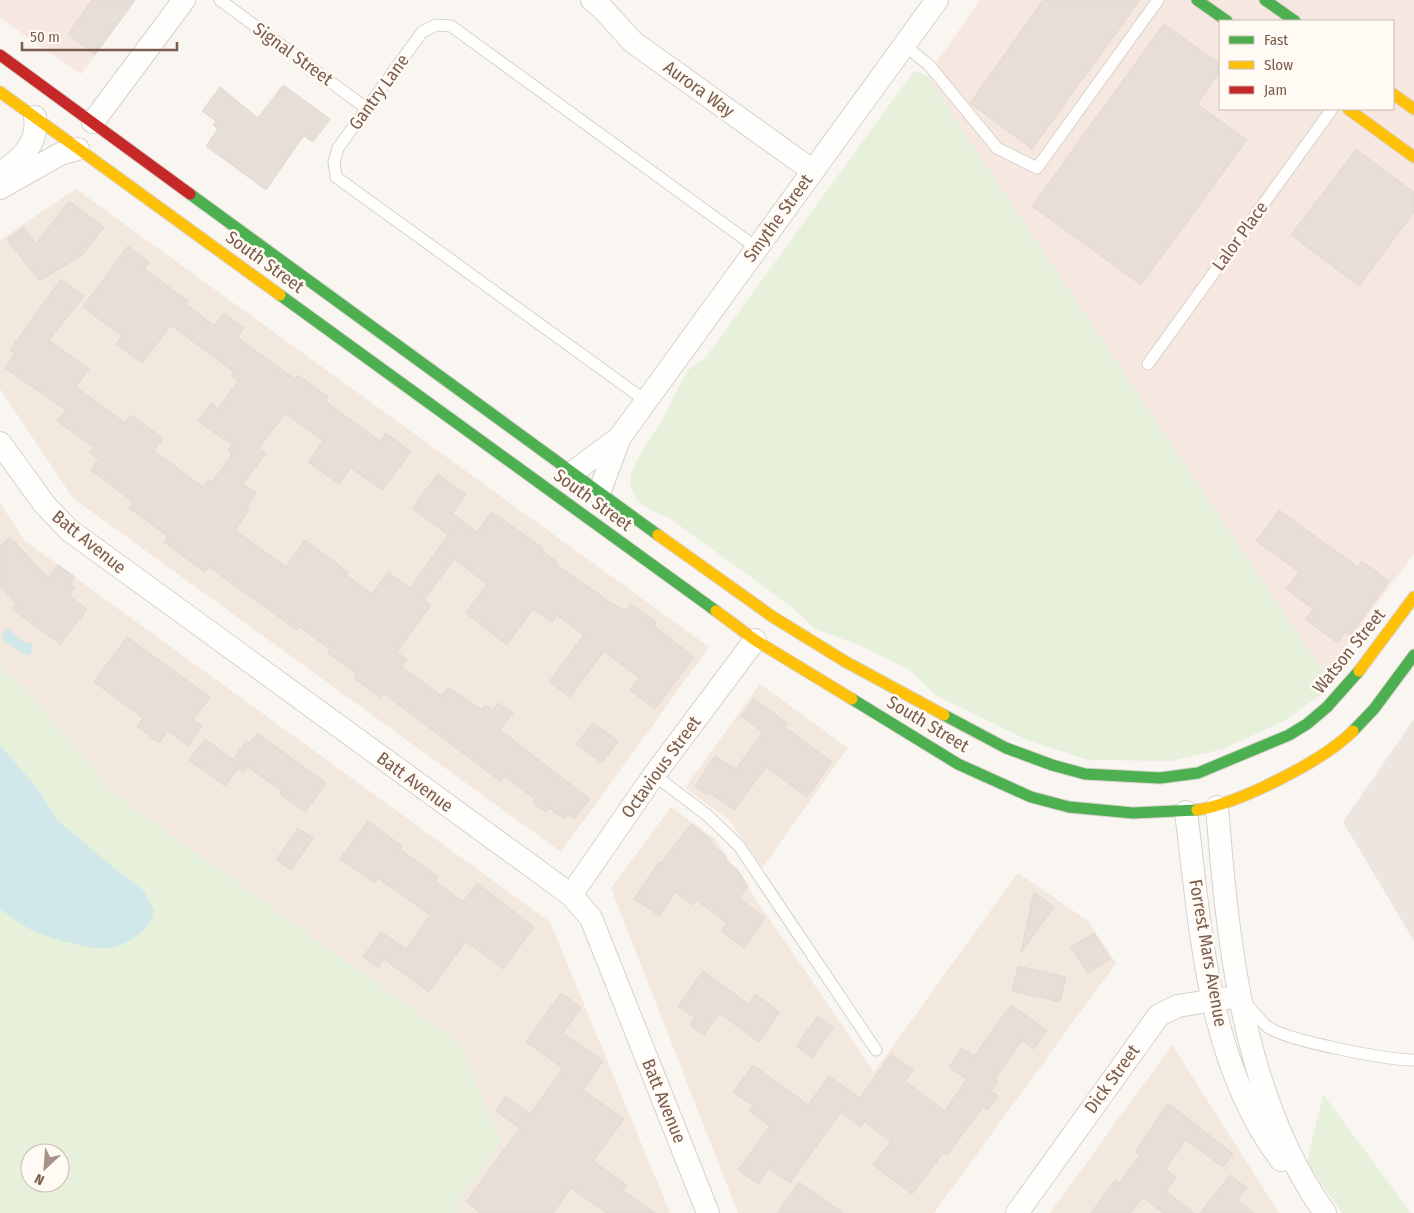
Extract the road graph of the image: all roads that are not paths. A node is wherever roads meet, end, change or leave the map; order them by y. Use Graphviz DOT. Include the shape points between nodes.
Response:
graph roads {
  1 [pos="184,0"];
  2 [pos="220,0"];
  3 [pos="592,0"];
  4 [pos="936,0"];
  5 [pos="1158,0"];
  6 [pos="1197,0"];
  7 [pos="1265,0"];
  8 [pos="1226,20"];
  9 [pos="1294,20"];
  10 [pos="904,45"];
  11 [pos="0,55"];
  12 [pos="0,92"];
  13 [pos="1394,95"];
  14 [pos="366,108"];
  15 [pos="1414,109"];
  16 [pos="1331,110"];
  17 [pos="1349,110"];
  18 [pos="35,117"];
  19 [pos="93,122"];
  20 [pos="78,149"];
  21 [pos="1414,157"];
  22 [pos="813,171"];
  23 [pos="0,174"];
  24 [pos="0,188"];
  25 [pos="206,223"];
  26 [pos="757,248"];
  27 [pos="1148,364"];
  28 [pos="646,401"];
  29 [pos="620,437"];
  30 [pos="0,443"];
  31 [pos="572,473"];
  32 [pos="599,492"];
  33 [pos="570,506"];
  34 [pos="1414,597"];
  35 [pos="764,628"];
  36 [pos="1414,655"];
  37 [pos="654,775"];
  38 [pos="1194,790"];
  39 [pos="1214,803"];
  40 [pos="571,895"];
  41 [pos="1240,997"];
  42 [pos="1213,1000"];
  43 [pos="876,1050"];
  44 [pos="1414,1060"];
  45 [pos="1309,1190"];
  46 [pos="708,1213"];
  47 [pos="1017,1213"];
  48 [pos="1325,1213"];
  1 -- 19 [label="street"];
  2 -- 14 [label="lane, Signal Street"];
  3 -- 22 [label="street, Aurora Way" via="633,42"];
  4 -- 10 [label="street, Smythe Street"];
  5 -- 10 [label="lane" via="1037,168 997,148 935,71"];
  6 -- 8 [label="street"];
  7 -- 9 [label="street"];
  10 -- 22 [label="street, Smythe Street"];
  11 -- 19 [label="street, South Street"];
  12 -- 18 [label="street, South Street"];
  13 -- 15 [label="street"];
  14 -- 26 [label="lane, Gantry Lane" via="422,32 436,26 451,26"];
  14 -- 28 [label="lane, Gantry Lane" via="338,148 334,162 336,178"];
  16 -- 27 [label="lane, Lalor Place"];
  17 -- 21 [label="street"];
  18 -- 20 [label="street, South Street"];
  18 -- 23 [label="street" via="36,134 30,147"];
  19 -- 25 [label="street, South Street"];
  20 -- 24 [label="street" via="60,154"];
  20 -- 25 [label="street, South Street"];
  22 -- 26 [label="street, Smythe Street"];
  25 -- 31 [label="street, South Street"];
  25 -- 33 [label="street, South Street"];
  26 -- 28 [label="street, Smythe Street"];
  28 -- 29 [label="street, Smythe Street"];
  29 -- 31 [label="street, Smythe Street"];
  29 -- 32 [label="street, Smythe Street"];
  30 -- 40 [label="street, Batt Avenue" via="45,505 69,530"];
  31 -- 32 [label="street, South Street"];
  31 -- 33 [label="street"];
  32 -- 33 [label="street"];
  32 -- 35 [label="street, South Street"];
  33 -- 35 [label="street, South Street"];
  34 -- 38 [label="street, Watson Street" via="1353,686 1289,735"];
  35 -- 37 [label="street, Octavious Street"];
  35 -- 38 [label="street, South Street" via="846,662 1006,748 1085,774 1160,778"];
  35 -- 38 [label="street, South Street" via="958,764 1031,797 1070,807 1162,814"];
  36 -- 39 [label="street" via="1346,738 1321,757 1258,789"];
  37 -- 40 [label="street, Octavious Street"];
  37 -- 43 [label="lane" via="706,815 739,846"];
  38 -- 39 [label="street, South Street"];
  38 -- 42 [label="street, Forrest Mars Avenue"];
  39 -- 41 [label="street, Forrest Mars Avenue"];
  40 -- 46 [label="street, Batt Avenue" via="591,918"];
  41 -- 42 [label="street, Dick Street"];
  41 -- 44 [label="lane" via="1269,1028 1287,1036 1392,1060"];
  41 -- 45 [label="street, Forrest Mars Avenue" via="1257,1071 1281,1134"];
  42 -- 45 [label="street, Forrest Mars Avenue" via="1236,1077 1250,1110 1277,1155"];
  42 -- 47 [label="street, Dick Street" via="1178,1006 1159,1015"];
  45 -- 48 [label="street, Forrest Mars Avenue"];
}
